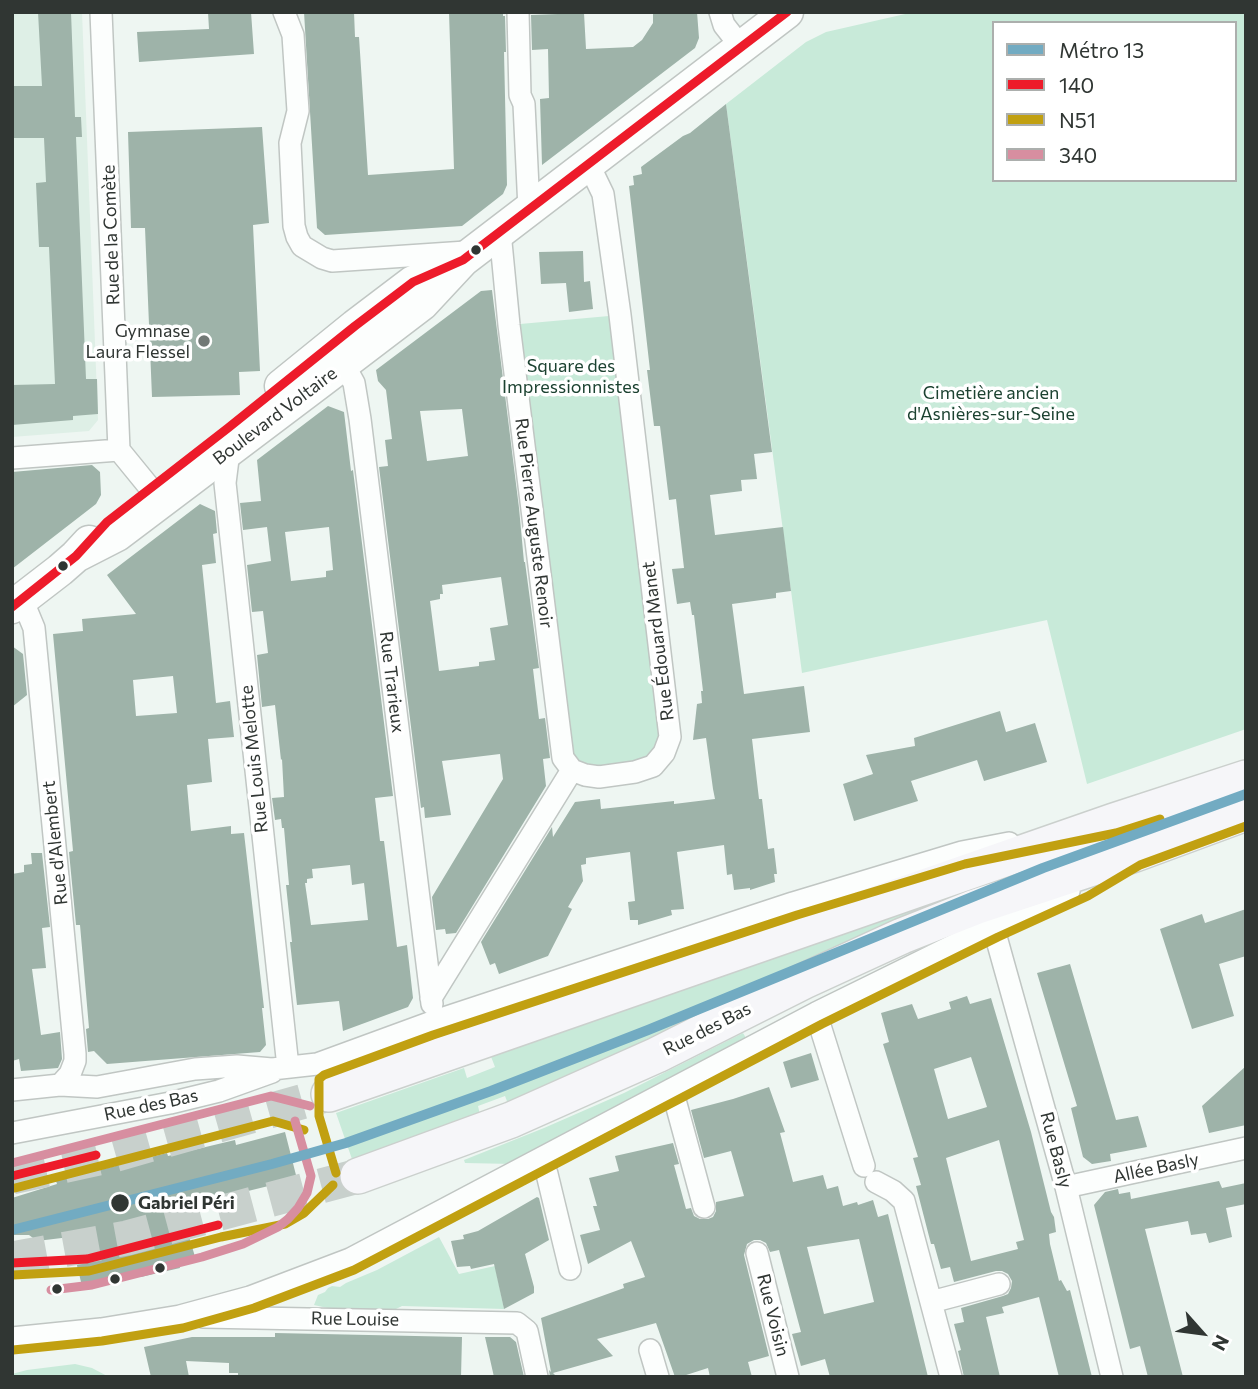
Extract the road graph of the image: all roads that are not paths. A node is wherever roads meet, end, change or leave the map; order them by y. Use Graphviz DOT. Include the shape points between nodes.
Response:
graph roads {
  1 [pos="101,12"];
  2 [pos="284,12"];
  3 [pos="518,12"];
  4 [pos="720,12"];
  5 [pos="787,12"];
  6 [pos="742,48"];
  7 [pos="589,165"];
  8 [pos="528,209"];
  9 [pos="500,232"];
  10 [pos="469,256"];
  11 [pos="338,354"];
  12 [pos="119,450"];
  13 [pos="229,451"];
  14 [pos="12,458"];
  15 [pos="150,488"];
  16 [pos="76,556"];
  17 [pos="17,603"];
  18 [pos="572,770"];
  19 [pos="1246,778"];
  20 [pos="1246,813"];
  21 [pos="1114,821"];
  22 [pos="1135,854"];
  23 [pos="993,926"];
  24 [pos="431,998"];
  25 [pos="816,1013"];
  26 [pos="429,1023"];
  27 [pos="288,1067"];
  28 [pos="60,1085"];
  29 [pos="672,1089"];
  30 [pos="12,1090"];
  31 [pos="329,1094"];
  32 [pos="12,1133"];
  33 [pos="1246,1148"];
  34 [pos="541,1159"];
  35 [pos="358,1177"];
  36 [pos="1066,1187"];
  37 [pos="704,1207"];
  38 [pos="757,1253"];
  39 [pos="570,1269"];
  40 [pos="999,1283"];
  41 [pos="931,1302"];
  42 [pos="180,1316"];
  43 [pos="12,1338"];
  44 [pos="650,1350"];
  45 [pos="537,1377"];
  46 [pos="658,1377"];
  47 [pos="788,1377"];
  48 [pos="951,1377"];
  49 [pos="1112,1377"];
  1 -- 12 [label="street, Rue de la Comète"];
  2 -- 10 [label="street" via="293,36 298,111 290,143 294,226 302,246 332,261"];
  3 -- 8 [label="street"];
  4 -- 6 [label="street"];
  5 -- 6 [label="main road, Boulevard Voltaire"];
  6 -- 7 [label="main road, Boulevard Voltaire"];
  7 -- 8 [label="main road, Boulevard Voltaire"];
  7 -- 18 [label="street, Rue Édouard Manet" via="603,194 670,737 653,766 599,777"];
  8 -- 9 [label="main road, Boulevard Voltaire"];
  9 -- 10 [label="main road, Boulevard Voltaire"];
  9 -- 18 [label="street, Rue Pierre Auguste Renoir" via="563,758"];
  10 -- 11 [label="main road, Boulevard Voltaire" via="422,304"];
  11 -- 13 [label="main road, Boulevard Voltaire"];
  11 -- 15 [label="main road, Boulevard Voltaire" via="228,428"];
  11 -- 24 [label="street, Rue Trarieux" via="354,383 360,419"];
  12 -- 14 [label="street"];
  12 -- 15 [label="street"];
  13 -- 16 [label="main road, Boulevard Voltaire" via="117,534"];
  13 -- 27 [label="street, Rue Louis Melotte" via="225,483"];
  15 -- 16 [label="main road, Boulevard Voltaire" via="107,522"];
  16 -- 17 [label="main road, Boulevard Voltaire"];
  17 -- 28 [label="street, Rue d'Alembert" via="34,628 75,1054 70,1074"];
  18 -- 24 [label="street"];
  19 -- 21 [label="main road, Rue des Bas"];
  20 -- 22 [label="main road, Rue des Bas"];
  21 -- 26 [label="street, Rue des Bas" via="950,856"];
  21 -- 31 [label="main road, Rue des Bas"];
  22 -- 23 [label="street, Rue des Bas" via="1083,885"];
  22 -- 35 [label="main road, Rue des Bas" via="975,906 902,936 657,1055 510,1120"];
  23 -- 25 [label="street, Rue des Bas"];
  23 -- 36 [label="street, Rue Basly"];
  24 -- 26 [label="street, Rue Trarieux" via="433,1017"];
  25 -- 29 [label="street, Rue des Bas"];
  25 -- 41 [label="street" via="870,1174 904,1201"];
  26 -- 27 [label="street, Rue des Bas" via="317,1064"];
  27 -- 28 [label="street, Rue des Bas" via="206,1068 97,1087"];
  27 -- 32 [label="street, Rue des Bas" via="219,1091"];
  28 -- 30 [label="street, Rue des Bas"];
  29 -- 34 [label="street, Rue des Bas"];
  29 -- 37 [label="street"];
  33 -- 36 [label="street, Allée Basly"];
  34 -- 39 [label="street"];
  34 -- 42 [label="street, Rue des Bas" via="350,1259 250,1297"];
  36 -- 49 [label="street, Rue Basly"];
  38 -- 47 [label="street, Rue Voisin"];
  40 -- 41 [label="street"];
  41 -- 48 [label="street"];
  42 -- 43 [label="street, Rue des Bas"];
  42 -- 45 [label="street, Rue Louise" via="517,1323 527,1331"];
  44 -- 46 [label="street"];
}
